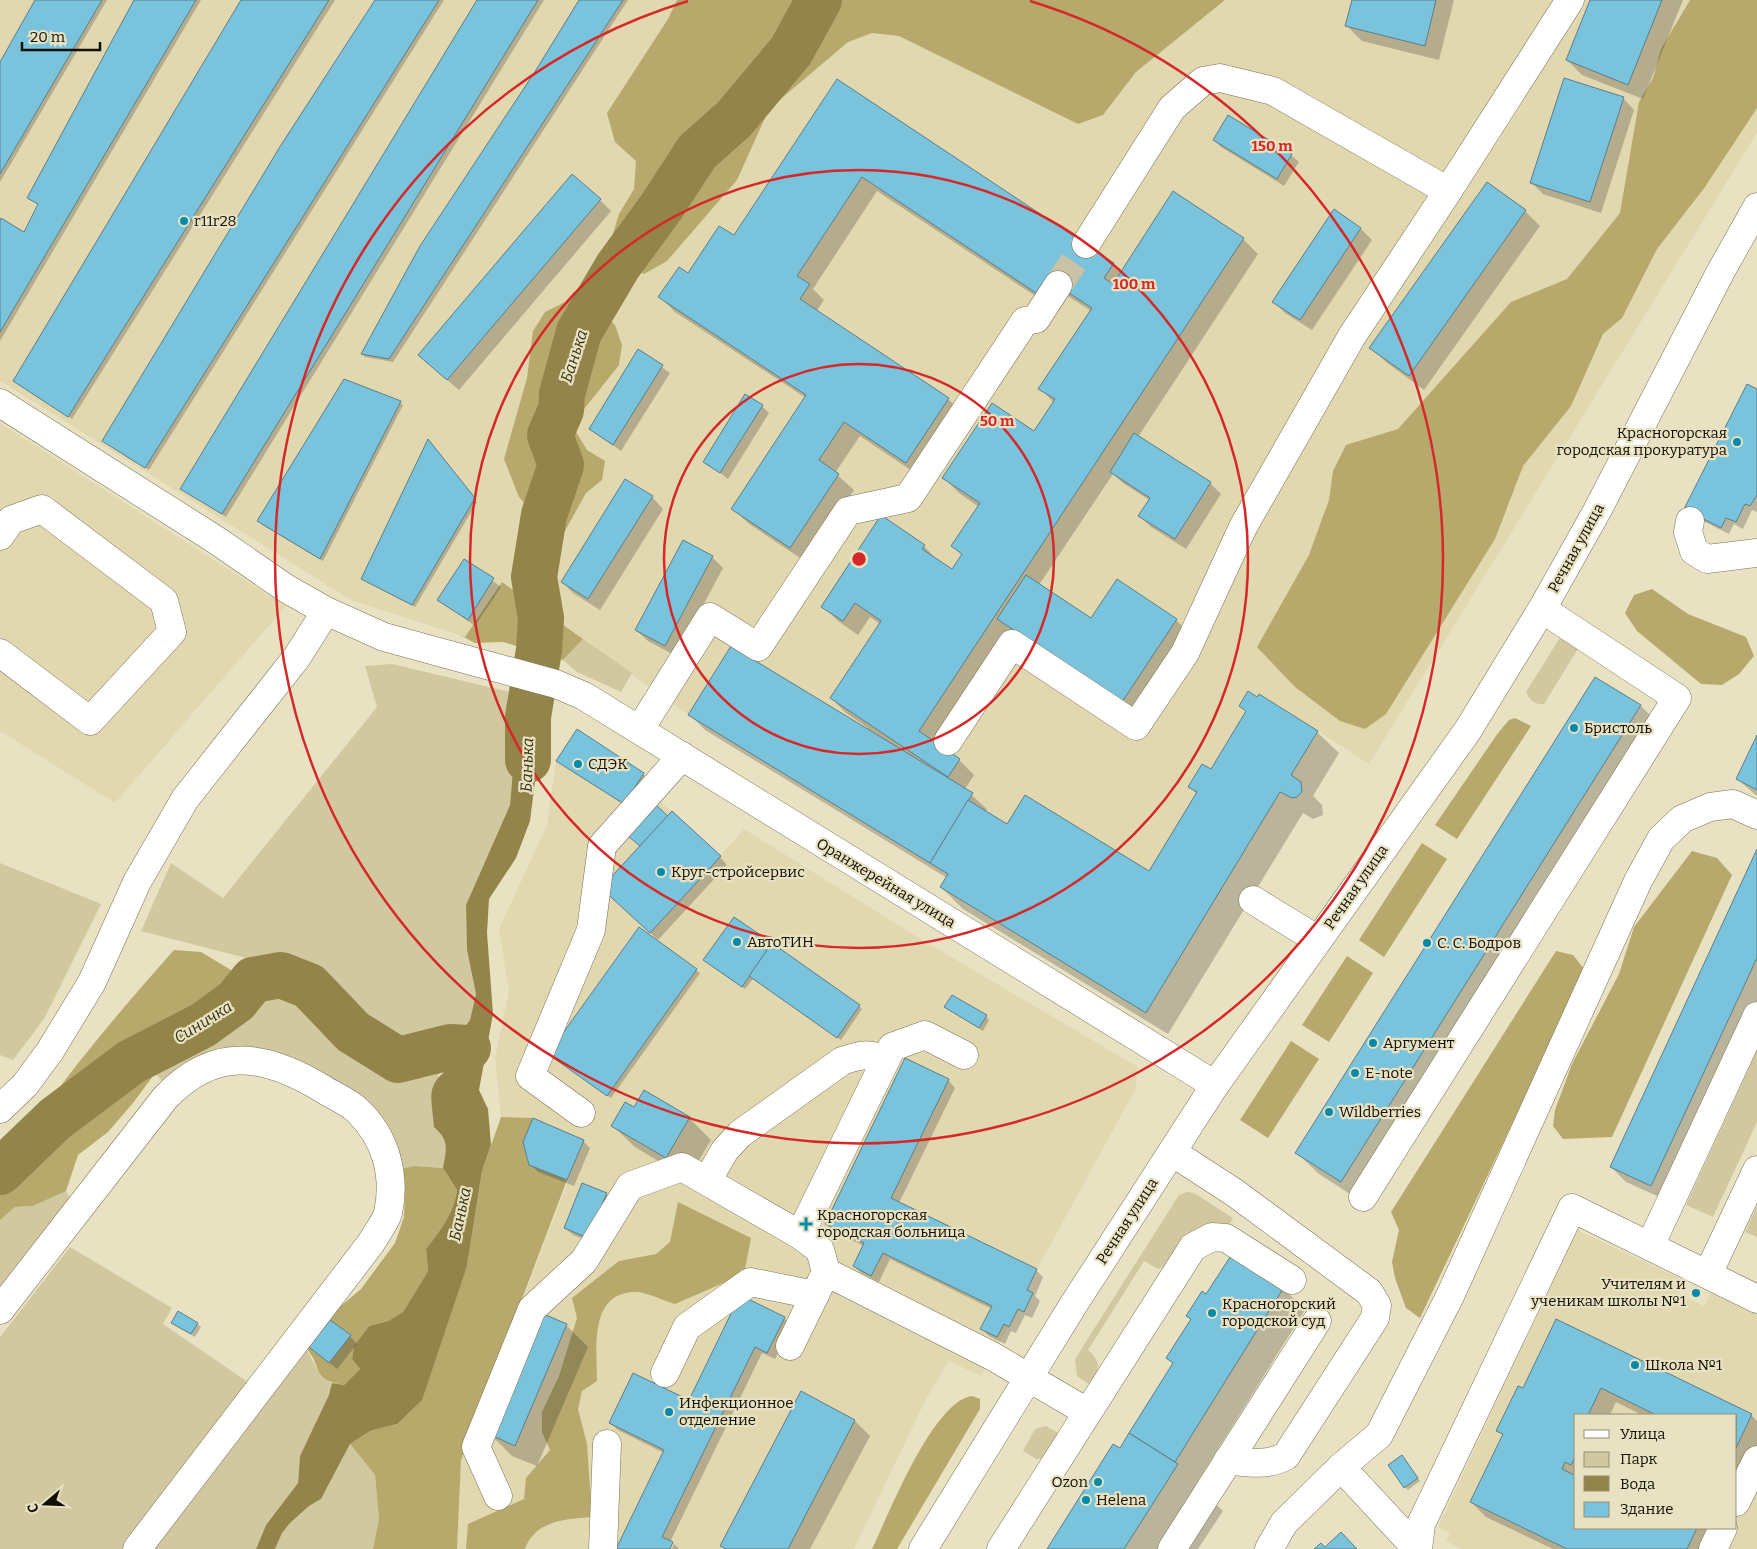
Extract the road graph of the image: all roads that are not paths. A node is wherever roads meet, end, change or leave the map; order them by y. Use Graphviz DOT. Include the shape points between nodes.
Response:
graph roads {
  1 [pos="1570,0"];
  2 [pos="1448,191"];
  3 [pos="1757,207"];
  4 [pos="1086,244"];
  5 [pos="1058,285"];
  6 [pos="0,402"];
  7 [pos="1690,521"];
  8 [pos="4,523"];
  9 [pos="1757,553"];
  10 [pos="1542,610"];
  11 [pos="326,611"];
  12 [pos="0,654"];
  13 [pos="640,729"];
  14 [pos="948,741"];
  15 [pos="682,756"];
  16 [pos="1757,815"];
  17 [pos="1254,900"];
  18 [pos="1318,940"];
  19 [pos="1757,1016"];
  20 [pos="964,1055"];
  21 [pos="885,1061"];
  22 [pos="1216,1085"];
  23 [pos="0,1109"];
  24 [pos="580,1113"];
  25 [pos="1172,1152"];
  26 [pos="1757,1170"];
  27 [pos="707,1181"];
  28 [pos="1364,1197"];
  29 [pos="800,1235"];
  30 [pos="1650,1246"];
  31 [pos="1708,1274"];
  32 [pos="1292,1280"];
  33 [pos="821,1283"];
  34 [pos="1757,1299"];
  35 [pos="0,1310"];
  36 [pos="1317,1321"];
  37 [pos="790,1346"];
  38 [pos="665,1373"];
  39 [pos="1030,1377"];
  40 [pos="1087,1412"];
  41 [pos="607,1444"];
  42 [pos="1228,1460"];
  43 [pos="1757,1460"];
  44 [pos="1341,1467"];
  45 [pos="498,1496"];
  46 [pos="1737,1500"];
  47 [pos="1723,1529"];
  48 [pos="137,1549"];
  49 [pos="603,1549"];
  50 [pos="924,1549"];
  51 [pos="1001,1549"];
  52 [pos="1172,1549"];
  53 [pos="1269,1549"];
  54 [pos="1417,1549"];
  55 [pos="1713,1549"];
  1 -- 2 [label="main road"];
  2 -- 4 [label="main road" via="1272,90 1220,78 1202,81 1172,108"];
  2 -- 14 [label="main road" via="1347,344 1243,527 1185,653 1136,726 1012,644"];
  3 -- 10 [label="main road, Речная улица"];
  5 -- 13 [label="main road" via="1036,319 1025,321 908,498 848,511 758,647 710,617"];
  6 -- 11 [label="main road, Оранжерейная улица" via="216,540 286,589"];
  7 -- 9 [label="main road" via="1688,532 1694,551 1707,559"];
  8 -- 12 [label="main road" via="42,509 164,601 172,632 90,721"];
  10 -- 18 [label="main road, Речная улица" via="1468,730"];
  10 -- 28 [label="main road" via="1677,698"];
  11 -- 13 [label="main road, Оранжерейная улица" via="384,637 556,684 584,696"];
  11 -- 23 [label="main road" via="297,657 185,799 137,882 92,982 50,1051 25,1085"];
  13 -- 15 [label="main road, Оранжерейная улица"];
  15 -- 22 [label="main road, Оранжерейная улица"];
  15 -- 24 [label="main road" via="602,846 591,930 530,1076"];
  16 -- 44 [label="main road" via="1733,804 1710,807 1682,819 1661,839 1638,881 1450,1296 1379,1435"];
  17 -- 18 [label="main road"];
  18 -- 22 [label="main road, Речная улица"];
  19 -- 30 [label="main road"];
  20 -- 21 [label="main road" via="925,1035 892,1047"];
  21 -- 27 [label="main road" via="872,1054 861,1054 842,1061 740,1134"];
  21 -- 29 [label="main road"];
  22 -- 25 [label="main road, Речная улица"];
  25 -- 39 [label="main road, Речная улица"];
  25 -- 42 [label="main road" via="1370,1292 1377,1304 1375,1318 1286,1456 1258,1464"];
  26 -- 31 [label="main road"];
  27 -- 29 [label="main road"];
  27 -- 45 [label="main road" via="682,1167 630,1186 584,1261 532,1309 476,1447"];
  29 -- 33 [label="main road" via="820,1250"];
  30 -- 31 [label="main road"];
  30 -- 54 [label="main road" via="1572,1208 1420,1524"];
  31 -- 34 [label="main road"];
  32 -- 40 [label="main road" via="1226,1238 1212,1237 1202,1241 1193,1247"];
  33 -- 37 [label="main road"];
  33 -- 38 [label="main road" via="750,1282 687,1327"];
  33 -- 39 [label="main road" via="992,1356"];
  35 -- 48 [label="main road" via="165,1098 202,1068 248,1060 269,1063 308,1080 358,1110 375,1132 387,1154 390,1180 388,1215 366,1250"];
  36 -- 42 [label="main road"];
  39 -- 40 [label="main road"];
  39 -- 50 [label="main road, Речная улица"];
  40 -- 51 [label="main road"];
  41 -- 49 [label="main road"];
  42 -- 52 [label="main road"];
  43 -- 46 [label="main road"];
  44 -- 53 [label="main road" via="1284,1523"];
  44 -- 54 [label="main road"];
  47 -- 55 [label="main road"];
}
